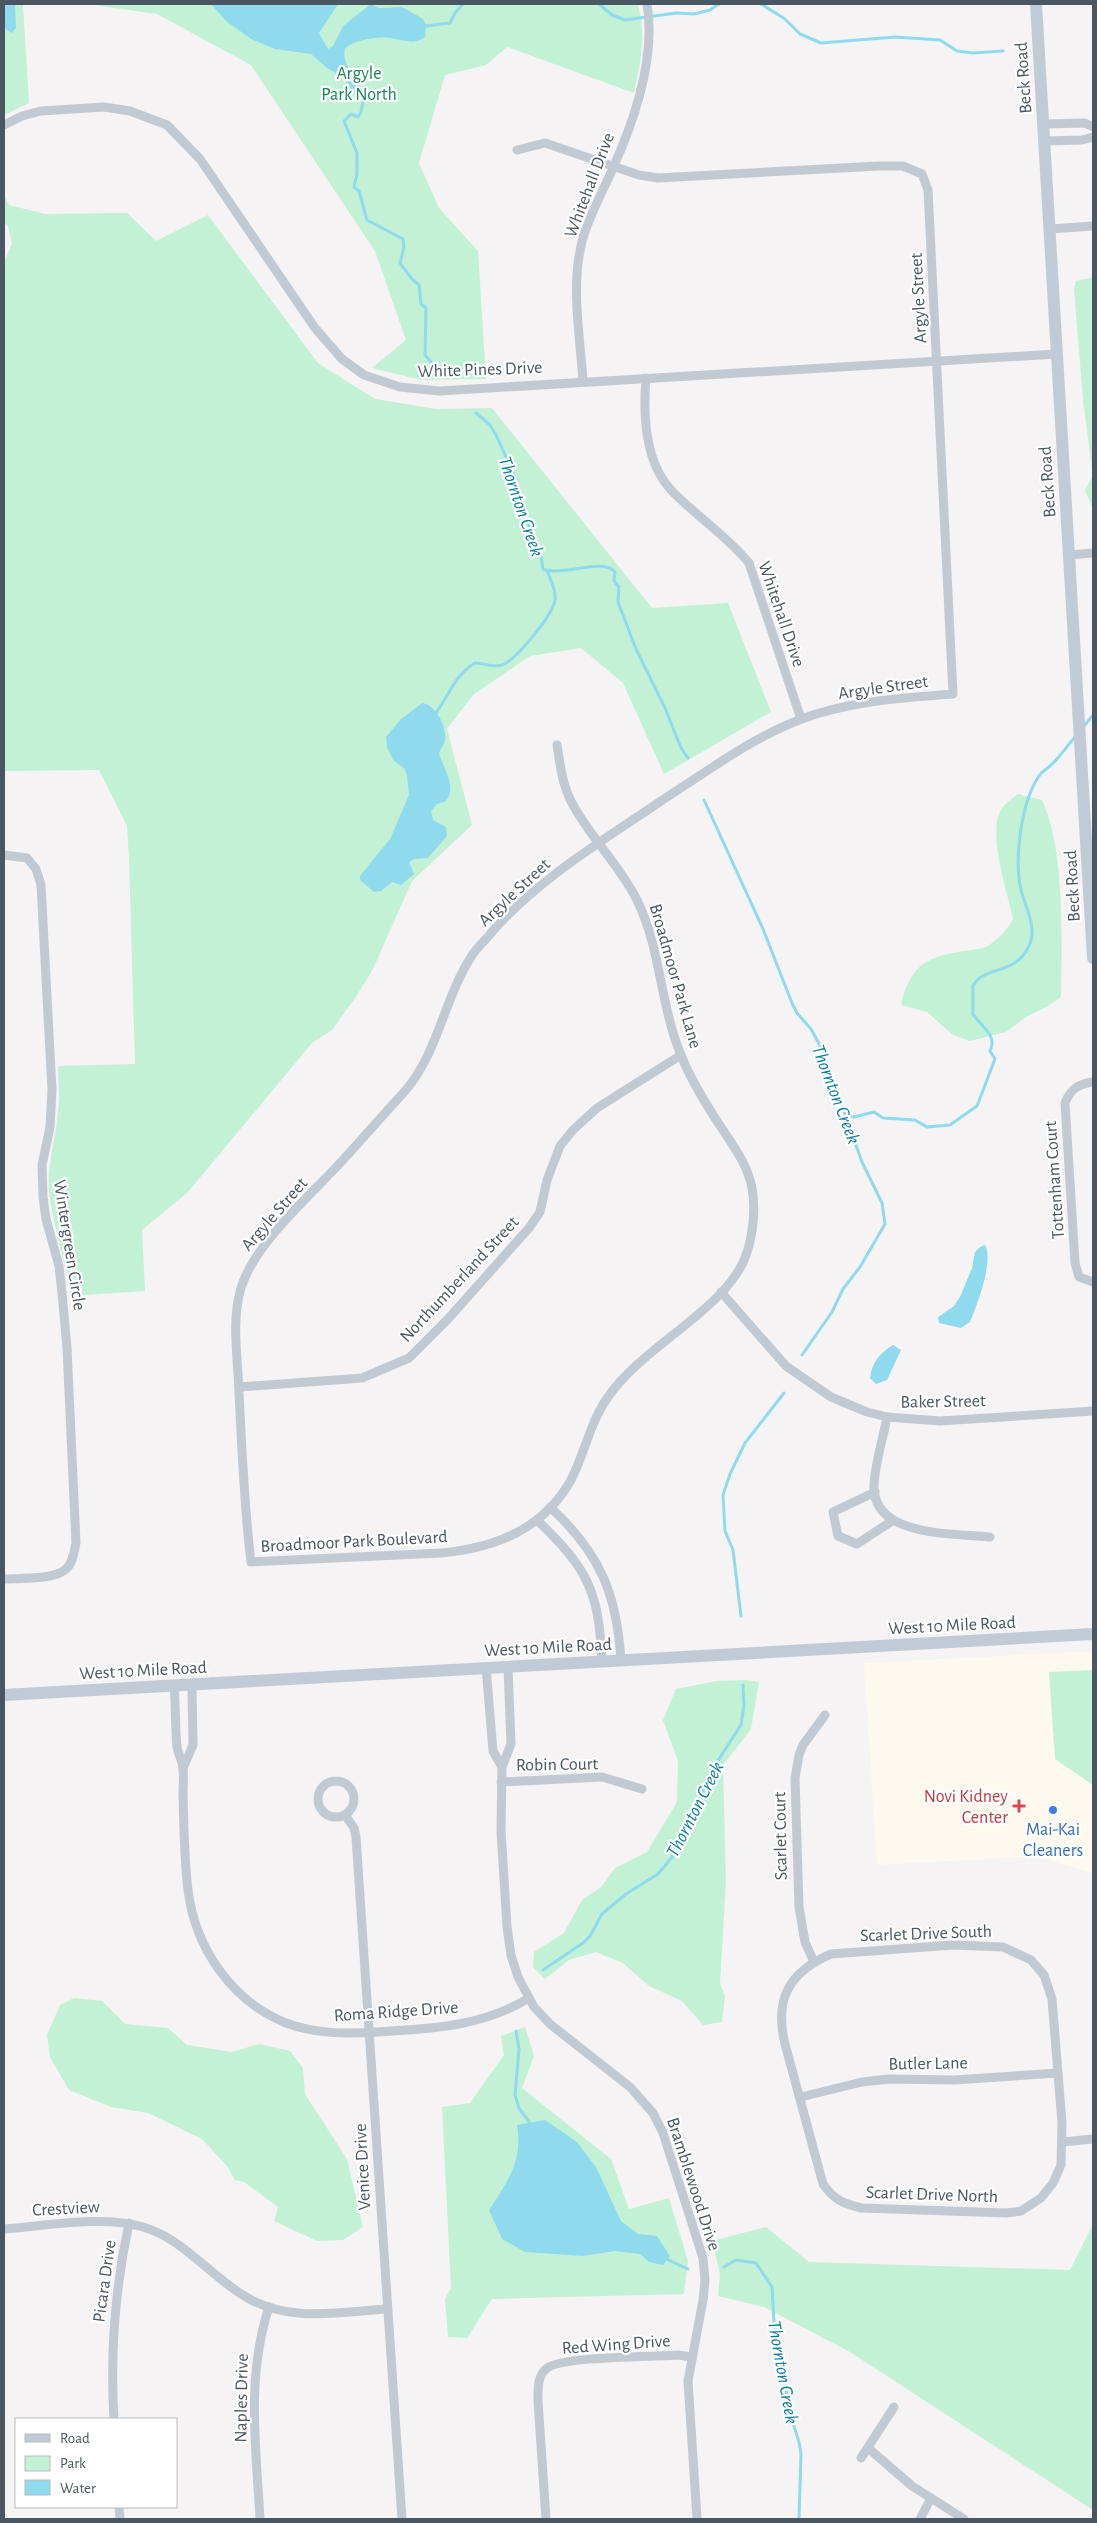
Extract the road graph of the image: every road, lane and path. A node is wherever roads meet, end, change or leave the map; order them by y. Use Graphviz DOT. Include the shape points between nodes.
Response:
graph roads {
  1 [pos="647,4"];
  2 [pos="1036,4"];
  3 [pos="1044,124"];
  4 [pos="4,125"];
  5 [pos="1093,127"];
  6 [pos="1093,137"];
  7 [pos="1045,141"];
  8 [pos="517,150"];
  9 [pos="614,166"];
  10 [pos="1093,226"];
  11 [pos="1050,229"];
  12 [pos="1057,354"];
  13 [pos="938,361"];
  14 [pos="646,378"];
  15 [pos="583,381"];
  16 [pos="1093,553"];
  17 [pos="1070,555"];
  18 [pos="801,719"];
  19 [pos="558,745"];
  20 [pos="1089,818"];
  21 [pos="600,842"];
  22 [pos="4,855"];
  23 [pos="1093,958"];
  24 [pos="681,1054"];
  25 [pos="1093,1082"];
  26 [pos="1093,1282"];
  27 [pos="721,1292"];
  28 [pos="239,1387"];
  29 [pos="1093,1411"];
  30 [pos="887,1417"];
  31 [pos="875,1492"];
  32 [pos="550,1507"];
  33 [pos="537,1520"];
  34 [pos="892,1521"];
  35 [pos="990,1537"];
  36 [pos="4,1578"];
  37 [pos="608,1585"];
  38 [pos="592,1591"];
  39 [pos="1093,1634"];
  40 [pos="621,1661"];
  41 [pos="602,1662"];
  42 [pos="508,1667"];
  43 [pos="486,1668"];
  44 [pos="174,1686"];
  45 [pos="192,1686"];
  46 [pos="4,1695"];
  47 [pos="825,1715"];
  48 [pos="502,1767"];
  49 [pos="183,1768"];
  50 [pos="501,1782"];
  51 [pos="642,1789"];
  52 [pos="345,1815"];
  53 [pos="814,1962"];
  54 [pos="529,1998"];
  55 [pos="369,2032"];
  56 [pos="1058,2073"];
  57 [pos="801,2097"];
  58 [pos="1093,2139"];
  59 [pos="1062,2142"];
  60 [pos="130,2223"];
  61 [pos="4,2229"];
  62 [pos="269,2307"];
  63 [pos="387,2309"];
  64 [pos="691,2357"];
  65 [pos="894,2407"];
  66 [pos="114,2418"];
  67 [pos="868,2448"];
  68 [pos="861,2458"];
  69 [pos="931,2498"];
  70 [pos="260,2519"];
  71 [pos="402,2519"];
  72 [pos="546,2519"];
  73 [pos="697,2519"];
  74 [pos="920,2519"];
  75 [pos="964,2519"];
  1 -- 9 [label="street, Whitehall Drive" via="650,38 647,67"];
  2 -- 3 [label="main road, Beck Road"];
  3 -- 5 [label="street" via="1085,123"];
  3 -- 7 [label="main road, Beck Road"];
  4 -- 15 [label="street, White Pines Drive" via="41,111 104,106 130,111 167,125 200,159 315,328 342,358 364,375 400,387 439,390"];
  6 -- 7 [label="street"];
  7 -- 11 [label="main road, Beck Road"];
  8 -- 9 [label="street, Argyle Street" via="545,143"];
  9 -- 13 [label="street, Argyle Street" via="658,178 879,166 903,166 922,174 928,190"];
  9 -- 15 [label="street, Whitehall Drive" via="583,239 579,266 578,315"];
  10 -- 11 [label="street"];
  11 -- 12 [label="main road, Beck Road"];
  12 -- 13 [label="street, White Pines Drive"];
  12 -- 17 [label="main road, Beck Road"];
  13 -- 14 [label="street, White Pines Drive"];
  13 -- 18 [label="street, Argyle Street" via="953,694 870,702"];
  14 -- 15 [label="street, White Pines Drive"];
  14 -- 18 [label="street, Whitehall Drive" via="644,398 652,455 670,489 734,545 749,563"];
  16 -- 17 [label="street"];
  17 -- 20 [label="main road, Beck Road"];
  18 -- 21 [label="street, Argyle Street" via="759,738"];
  19 -- 21 [label="street, Broadmoor Park Lane" via="560,769 572,802"];
  20 -- 23 [label="main road, Beck Road"];
  21 -- 24 [label="street, Broadmoor Park Lane" via="636,897 648,926"];
  21 -- 28 [label="street, Argyle Street" via="548,878 507,915 471,956 448,1002 437,1036 408,1088 296,1209 250,1267 240,1288 236,1312"];
  22 -- 36 [label="street, Wintergreen Circle" via="27,858 36,869 41,885 52,1090 50,1127 42,1165 43,1197 62,1293 76,1528 76,1543 66,1570 56,1575"];
  24 -- 27 [label="street, Broadmoor Park Lane" via="736,1148 752,1187 754,1208 745,1258"];
  24 -- 28 [label="street, Northumberland Street" via="596,1108 573,1130 560,1146 547,1180 540,1212 529,1228 409,1358 362,1378"];
  25 -- 26 [label="street, Tottenham Court" via="1079,1084 1068,1094 1065,1103 1075,1264 1079,1277"];
  27 -- 30 [label="street, Baker Street" via="766,1345 805,1380 831,1397"];
  27 -- 32 [label="street, Broadmoor Park Lane" via="616,1384 594,1422 571,1479"];
  28 -- 33 [label="street, Broadmoor Park Boulevard" via="251,1562 465,1551 513,1536"];
  29 -- 30 [label="street, Baker Street" via="940,1421"];
  30 -- 31 [label="street"];
  31 -- 34 [label="street" via="883,1511"];
  31 -- 34 [label="street" via="833,1512 838,1536 857,1544"];
  32 -- 33 [label="street, Broadmoor Park Boulevard"];
  32 -- 37 [label="street" via="576,1534"];
  33 -- 38 [label="street" via="581,1569"];
  34 -- 35 [label="street" via="911,1529"];
  37 -- 38 [label="street"];
  37 -- 40 [label="street" via="616,1613"];
  38 -- 41 [label="street" via="599,1615"];
  39 -- 40 [label="main road, West 10 Mile Road"];
  40 -- 41 [label="main road, West 10 Mile Road"];
  41 -- 42 [label="main road, West 10 Mile Road"];
  42 -- 43 [label="main road, West 10 Mile Road"];
  42 -- 48 [label="street, Bramblewood Drive" via="511,1744"];
  43 -- 45 [label="main road, West 10 Mile Road"];
  43 -- 48 [label="street, Bramblewood Drive" via="493,1751"];
  44 -- 45 [label="main road, West 10 Mile Road"];
  44 -- 46 [label="main road, West 10 Mile Road"];
  44 -- 49 [label="street, Roma Ridge Drive" via="177,1746"];
  45 -- 49 [label="street, Roma Ridge Drive" via="192,1744"];
  47 -- 53 [label="street, Scarlet Court" via="803,1745 795,1778 799,1907 805,1942"];
  48 -- 50 [label="street, Bramblewood Drive"];
  49 -- 55 [label="street, Roma Ridge Drive" via="188,1889 194,1921 213,1962 246,1998 287,2023 325,2032"];
  50 -- 51 [label="street, Robin Court" via="602,1777"];
  50 -- 54 [label="street, Bramblewood Drive" via="507,1927 518,1978"];
  52 -- 52 [label="street" via="329,1816 320,1808 320,1792 328,1783 346,1784 353,1793 353,1806"];
  52 -- 55 [label="street, Venice Drive" via="356,1837"];
  53 -- 56 [label="street, Scarlet Drive South" via="831,1954 857,1951 953,1945 1003,1947 1030,1960 1044,1975 1052,1999"];
  53 -- 57 [label="street, Scarlet Drive South" via="798,1973 789,1985 780,2024"];
  54 -- 55 [label="street, Roma Ridge Drive" via="499,2014 465,2024"];
  54 -- 64 [label="street, Bramblewood Drive" via="550,2024 639,2095 658,2121 703,2258 703,2300"];
  55 -- 63 [label="street, Venice Drive"];
  56 -- 57 [label="street, Butler Lane" via="954,2080 889,2079"];
  56 -- 59 [label="street, Scarlet Drive South"];
  57 -- 59 [label="street, Scarlet Drive North" via="823,2184 844,2204 862,2208 1021,2211 1041,2198 1053,2183 1062,2165"];
  58 -- 59 [label="street"];
  60 -- 61 [label="street, Crestview"];
  60 -- 62 [label="street, Picara Drive" via="177,2243 246,2297"];
  60 -- 66 [label="street, Picara Drive" via="113,2323"];
  62 -- 63 [label="street" via="295,2314"];
  62 -- 70 [label="street, Naples Drive" via="254,2377"];
  63 -- 71 [label="street, Venice Drive"];
  64 -- 72 [label="street, Red Wing Drive" via="678,2355 571,2362 556,2364 544,2371 539,2383 538,2401"];
  64 -- 73 [label="street, Bramblewood Drive" via="689,2394"];
  65 -- 67 [label="street"];
  67 -- 68 [label="street"];
  67 -- 69 [label="street"];
  69 -- 74 [label="street"];
  69 -- 75 [label="street"];
}
